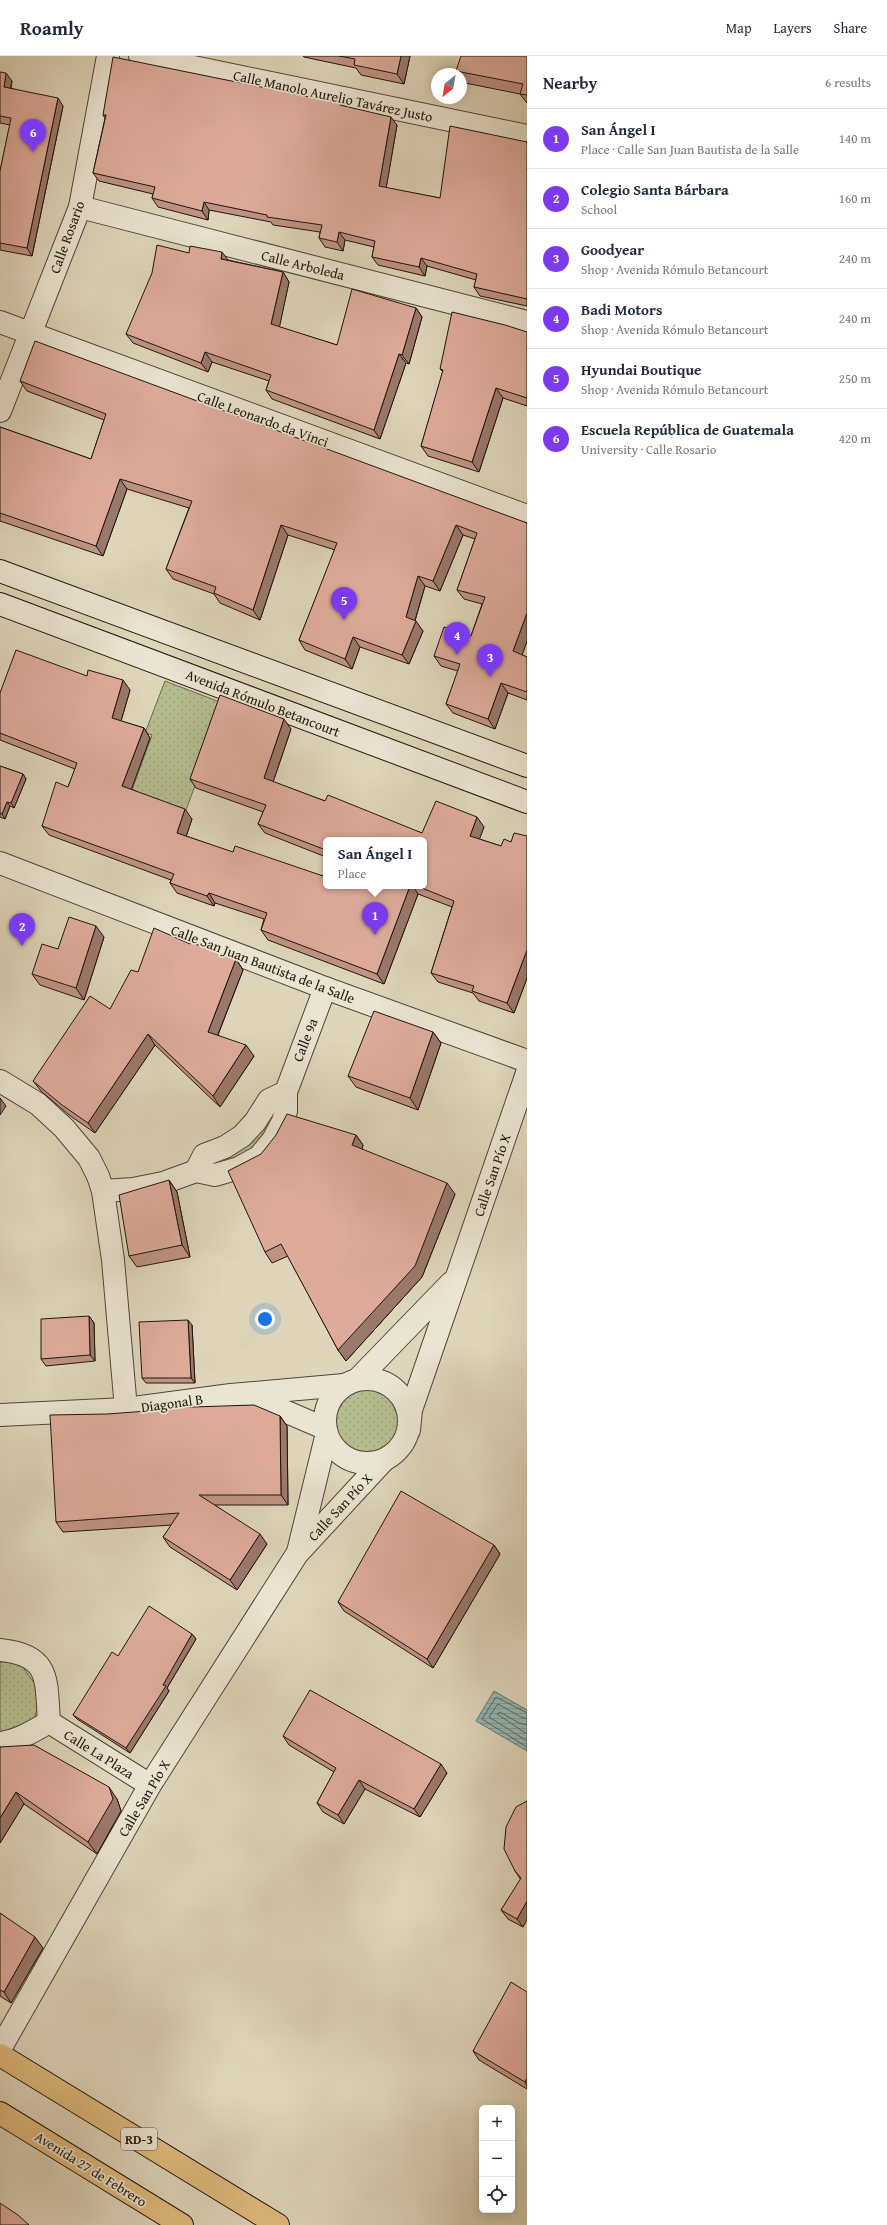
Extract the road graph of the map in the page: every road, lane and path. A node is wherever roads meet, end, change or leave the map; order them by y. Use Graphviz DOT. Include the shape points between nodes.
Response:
graph roads {
  1 [pos="108,56"];
  2 [pos="140,56"];
  3 [pos="527,136"];
  4 [pos="80,207"];
  5 [pos="0,322"];
  6 [pos="527,322"];
  7 [pos="31,333"];
  8 [pos="0,411"];
  9 [pos="527,516"];
  10 [pos="0,571"];
  11 [pos="0,604"];
  12 [pos="527,766"];
  13 [pos="527,802"];
  14 [pos="0,863"];
  15 [pos="324,988"];
  16 [pos="527,1061"];
  17 [pos="527,1073"];
  18 [pos="0,1081"];
  19 [pos="103,1191"];
  20 [pos="456,1278"];
  21 [pos="351,1382"];
  22 [pos="231,1395"];
  23 [pos="126,1409"];
  24 [pos="0,1415"];
  25 [pos="409,1430"];
  26 [pos="325,1432"];
  27 [pos="383,1461"];
  28 [pos="297,1554"];
  29 [pos="0,1650"];
  30 [pos="48,1722"];
  31 [pos="0,1743"];
  32 [pos="150,1785"];
  33 [pos="0,2049"];
  34 [pos="0,2055"];
  35 [pos="0,2113"];
  36 [pos="182,2225"];
  37 [pos="278,2225"];
  1 -- 4 [label="street, Calle Rosario"];
  2 -- 3 [label="street, Calle Manolo Aurelio Tavárez Justo"];
  4 -- 6 [label="street, Calle Arboleda"];
  4 -- 7 [label="street, Calle Rosario"];
  5 -- 7 [label="street, Calle Leonardo da Vinci"];
  7 -- 8 [label="street, Calle Rosario"];
  7 -- 9 [label="street, Calle Leonardo da Vinci"];
  10 -- 12 [label="street"];
  11 -- 13 [label="street, Avenida Rómulo Betancourt"];
  14 -- 15 [label="street, Calle San Juan Bautista de la Salle"];
  15 -- 16 [label="street, Calle San Juan Bautista de la Salle"];
  15 -- 19 [label="street, Calle 9a" via="286,1092 283,1121 273,1140 259,1157 239,1168 215,1175 196,1171 163,1183"];
  17 -- 20 [label="street, Calle San Pío X"];
  18 -- 19 [label="street" via="38,1104 64,1128 89,1158"];
  19 -- 23 [label="street" via="113,1260"];
  20 -- 21 [label="street, Calle San Pío X"];
  20 -- 25 [label="street, Calle San Pío X" via="411,1410"];
  21 -- 22 [label="street, Diagonal B"];
  21 -- 25 [label="street" via="372,1379 385,1383 397,1391 405,1402"];
  21 -- 26 [label="street" via="334,1394 327,1406"];
  22 -- 23 [label="street, Diagonal B"];
  22 -- 26 [label="street" via="268,1404"];
  23 -- 24 [label="street, Diagonal B"];
  25 -- 27 [label="street" via="404,1443 395,1454"];
  26 -- 27 [label="street" via="332,1447 355,1462 369,1464"];
  26 -- 28 [label="street, Calle San Pío X"];
  27 -- 28 [label="street, Calle San Pío X"];
  28 -- 32 [label="street, Calle San Pío X"];
  29 -- 30 [label="street, Calle La Plaza" via="18,1651 38,1664 46,1678"];
  30 -- 31 [label="street, Calle La Plaza" via="34,1731"];
  30 -- 32 [label="street, Calle La Plaza"];
  32 -- 33 [label="street, Calle San Pío X"];
  34 -- 37 [label="highway, RD-3"];
  35 -- 36 [label="highway, Avenida 27 de Febrero"];
}
